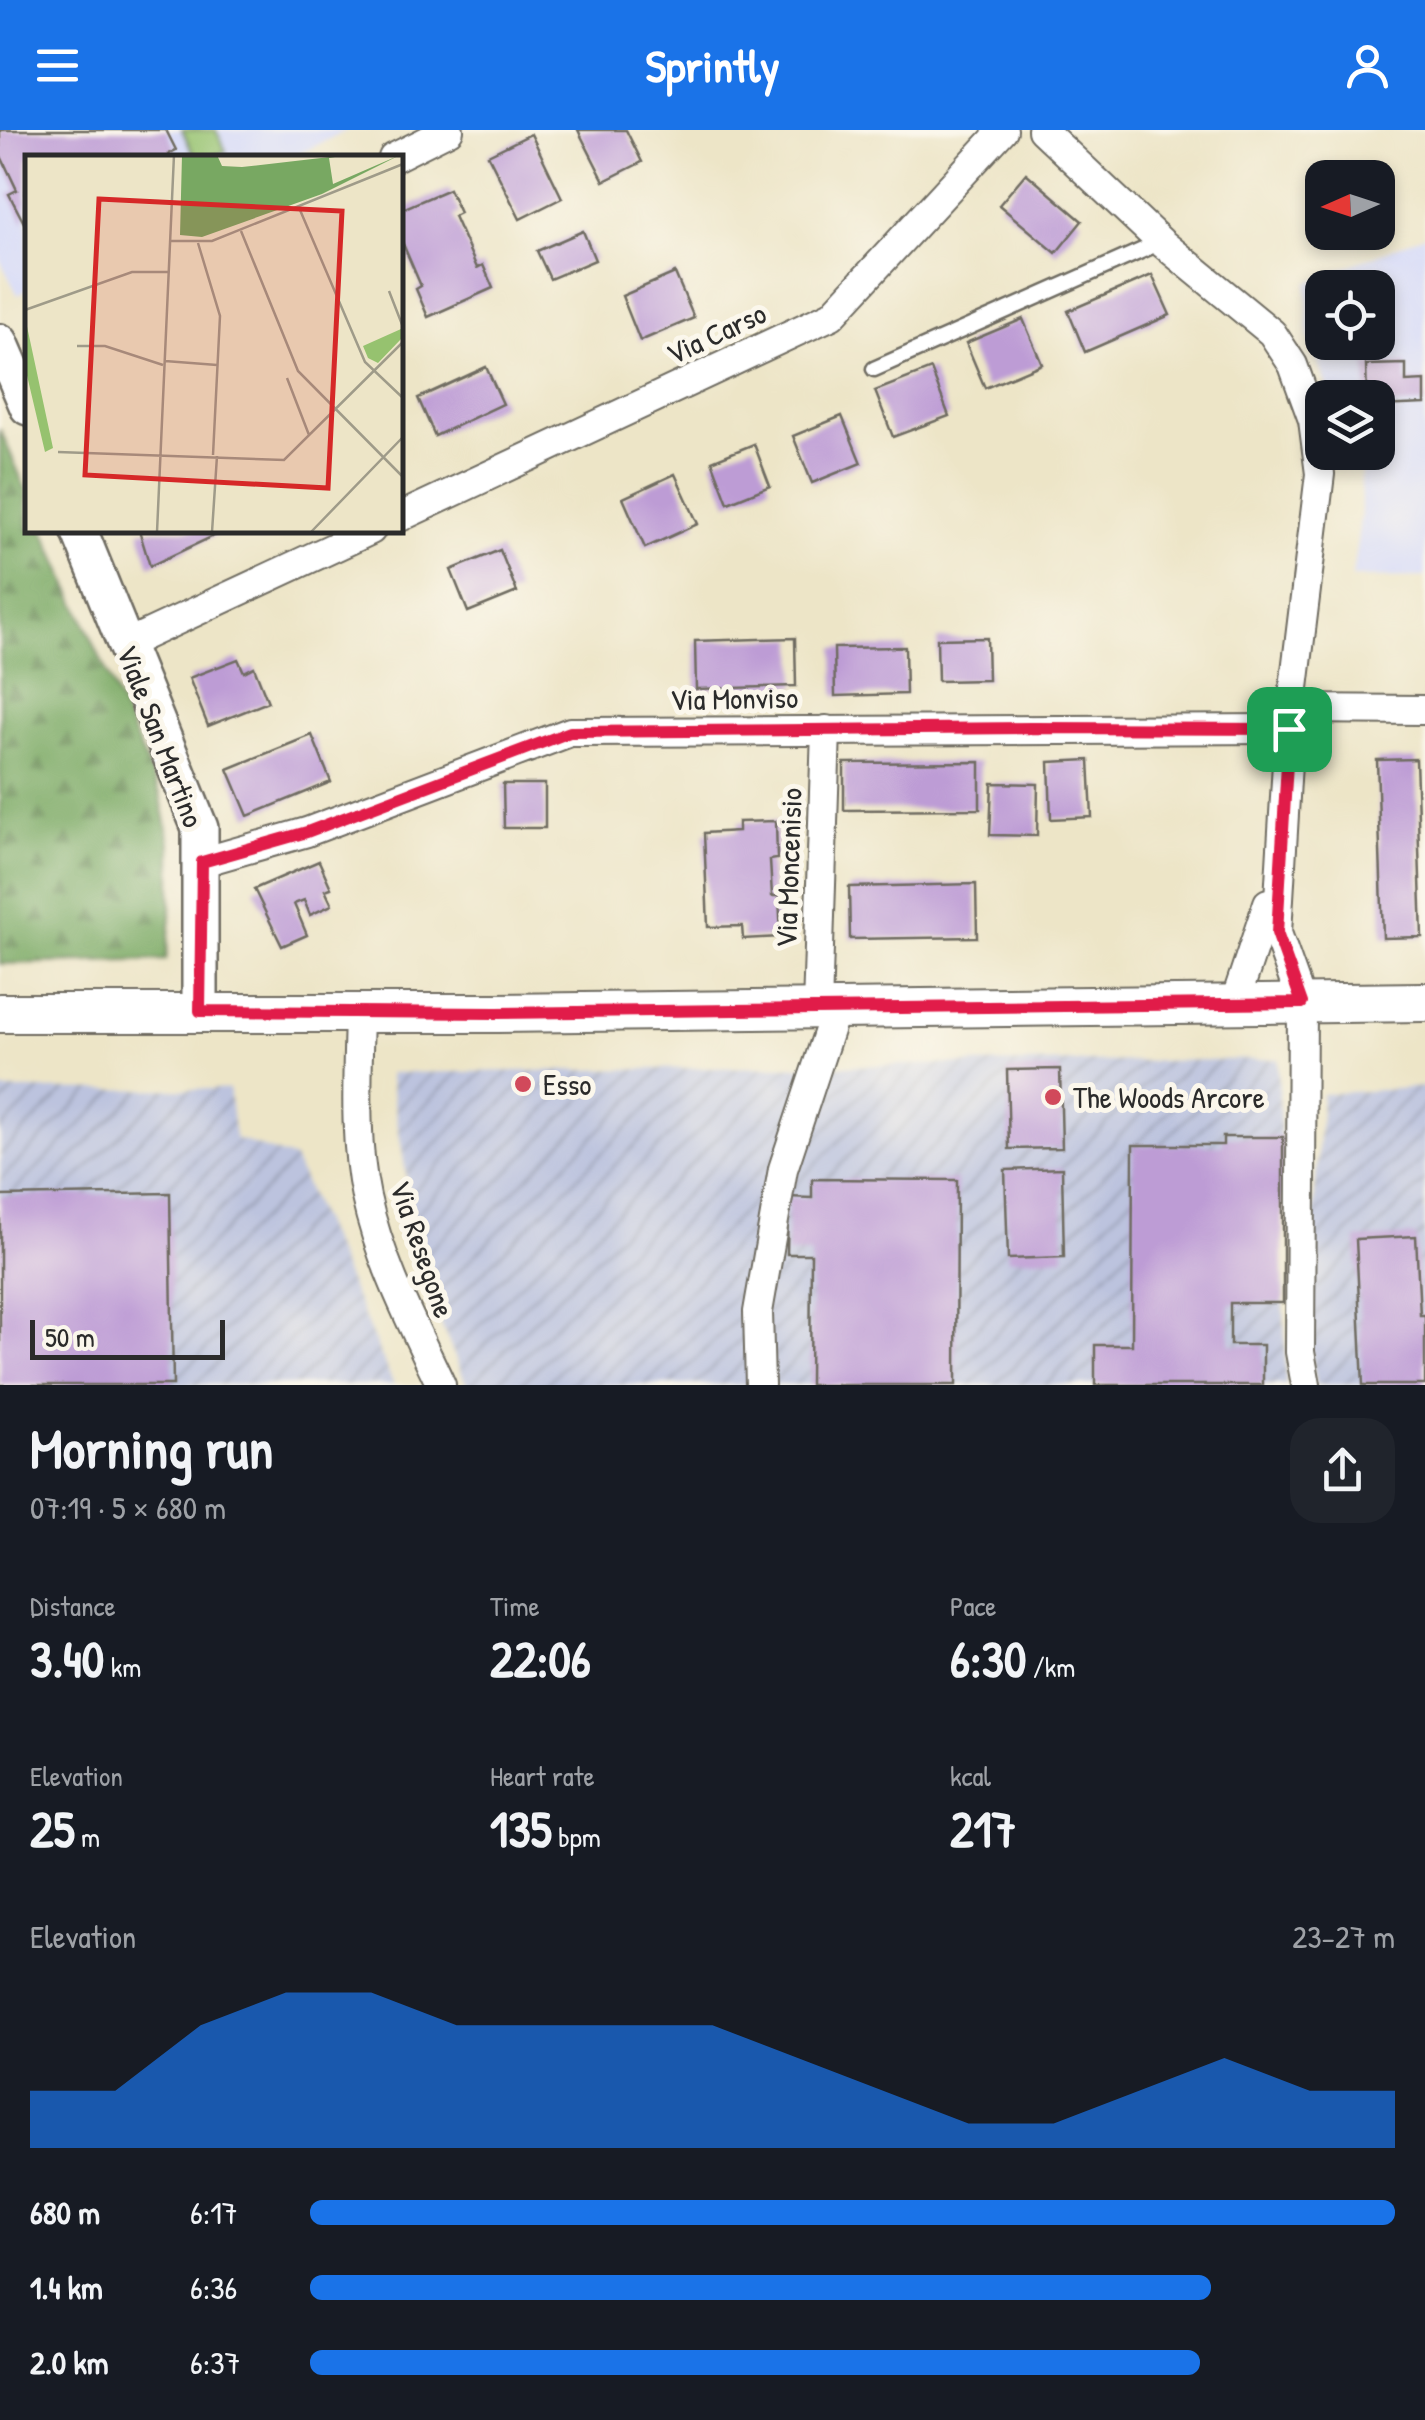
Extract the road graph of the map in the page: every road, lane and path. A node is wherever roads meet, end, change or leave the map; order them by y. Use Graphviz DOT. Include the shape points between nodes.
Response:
graph roads {
  1 [pos="449,130"];
  2 [pos="1003,130"];
  3 [pos="1042,130"];
  4 [pos="399,155"];
  5 [pos="1160,242"];
  6 [pos="10,343"];
  7 [pos="874,369"];
  8 [pos="25,396"];
  9 [pos="402,515"];
  10 [pos="80,532"];
  11 [pos="367,532"];
  12 [pos="126,644"];
  13 [pos="1425,710"];
  14 [pos="1290,719"];
  15 [pos="826,730"];
  16 [pos="202,862"];
  17 [pos="1279,864"];
  18 [pos="1425,1002"];
  19 [pos="1302,1003"];
  20 [pos="1234,1005"];
  21 [pos="826,1009"];
  22 [pos="200,1011"];
  23 [pos="360,1011"];
  24 [pos="0,1013"];
  25 [pos="441,1385"];
  26 [pos="760,1385"];
  27 [pos="1306,1385"];
  1 -- 4 [label="street"];
  2 -- 9 [label="street, Via Carso" via="832,315"];
  3 -- 5 [label="street"];
  5 -- 7 [label="lane"];
  5 -- 14 [label="street" via="1272,332 1293,365 1313,420 1320,474"];
  6 -- 8 [label="street"];
  10 -- 12 [label="street, Viale San Martino"];
  11 -- 12 [label="street"];
  12 -- 16 [label="street, Viale San Martino" via="189,795"];
  13 -- 14 [label="street, Via Monviso"];
  14 -- 15 [label="street, Via Monviso"];
  14 -- 17 [label="street"];
  15 -- 16 [label="street, Via Monviso" via="570,732 307,832"];
  15 -- 21 [label="street, Via Moncenisio"];
  16 -- 22 [label="street, Viale San Martino"];
  17 -- 19 [label="street" via="1277,933"];
  17 -- 20 [label="street"];
  18 -- 19 [label="main road"];
  19 -- 20 [label="main road"];
  19 -- 27 [label="street" via="1300,1352"];
  20 -- 21 [label="main road"];
  21 -- 23 [label="main road"];
  21 -- 26 [label="street, Via Moncenisio" via="783,1170 758,1312"];
  22 -- 23 [label="main road"];
  22 -- 24 [label="main road"];
  23 -- 25 [label="street, Via Resegone" via="357,1122 366,1198 400,1297"];
}
